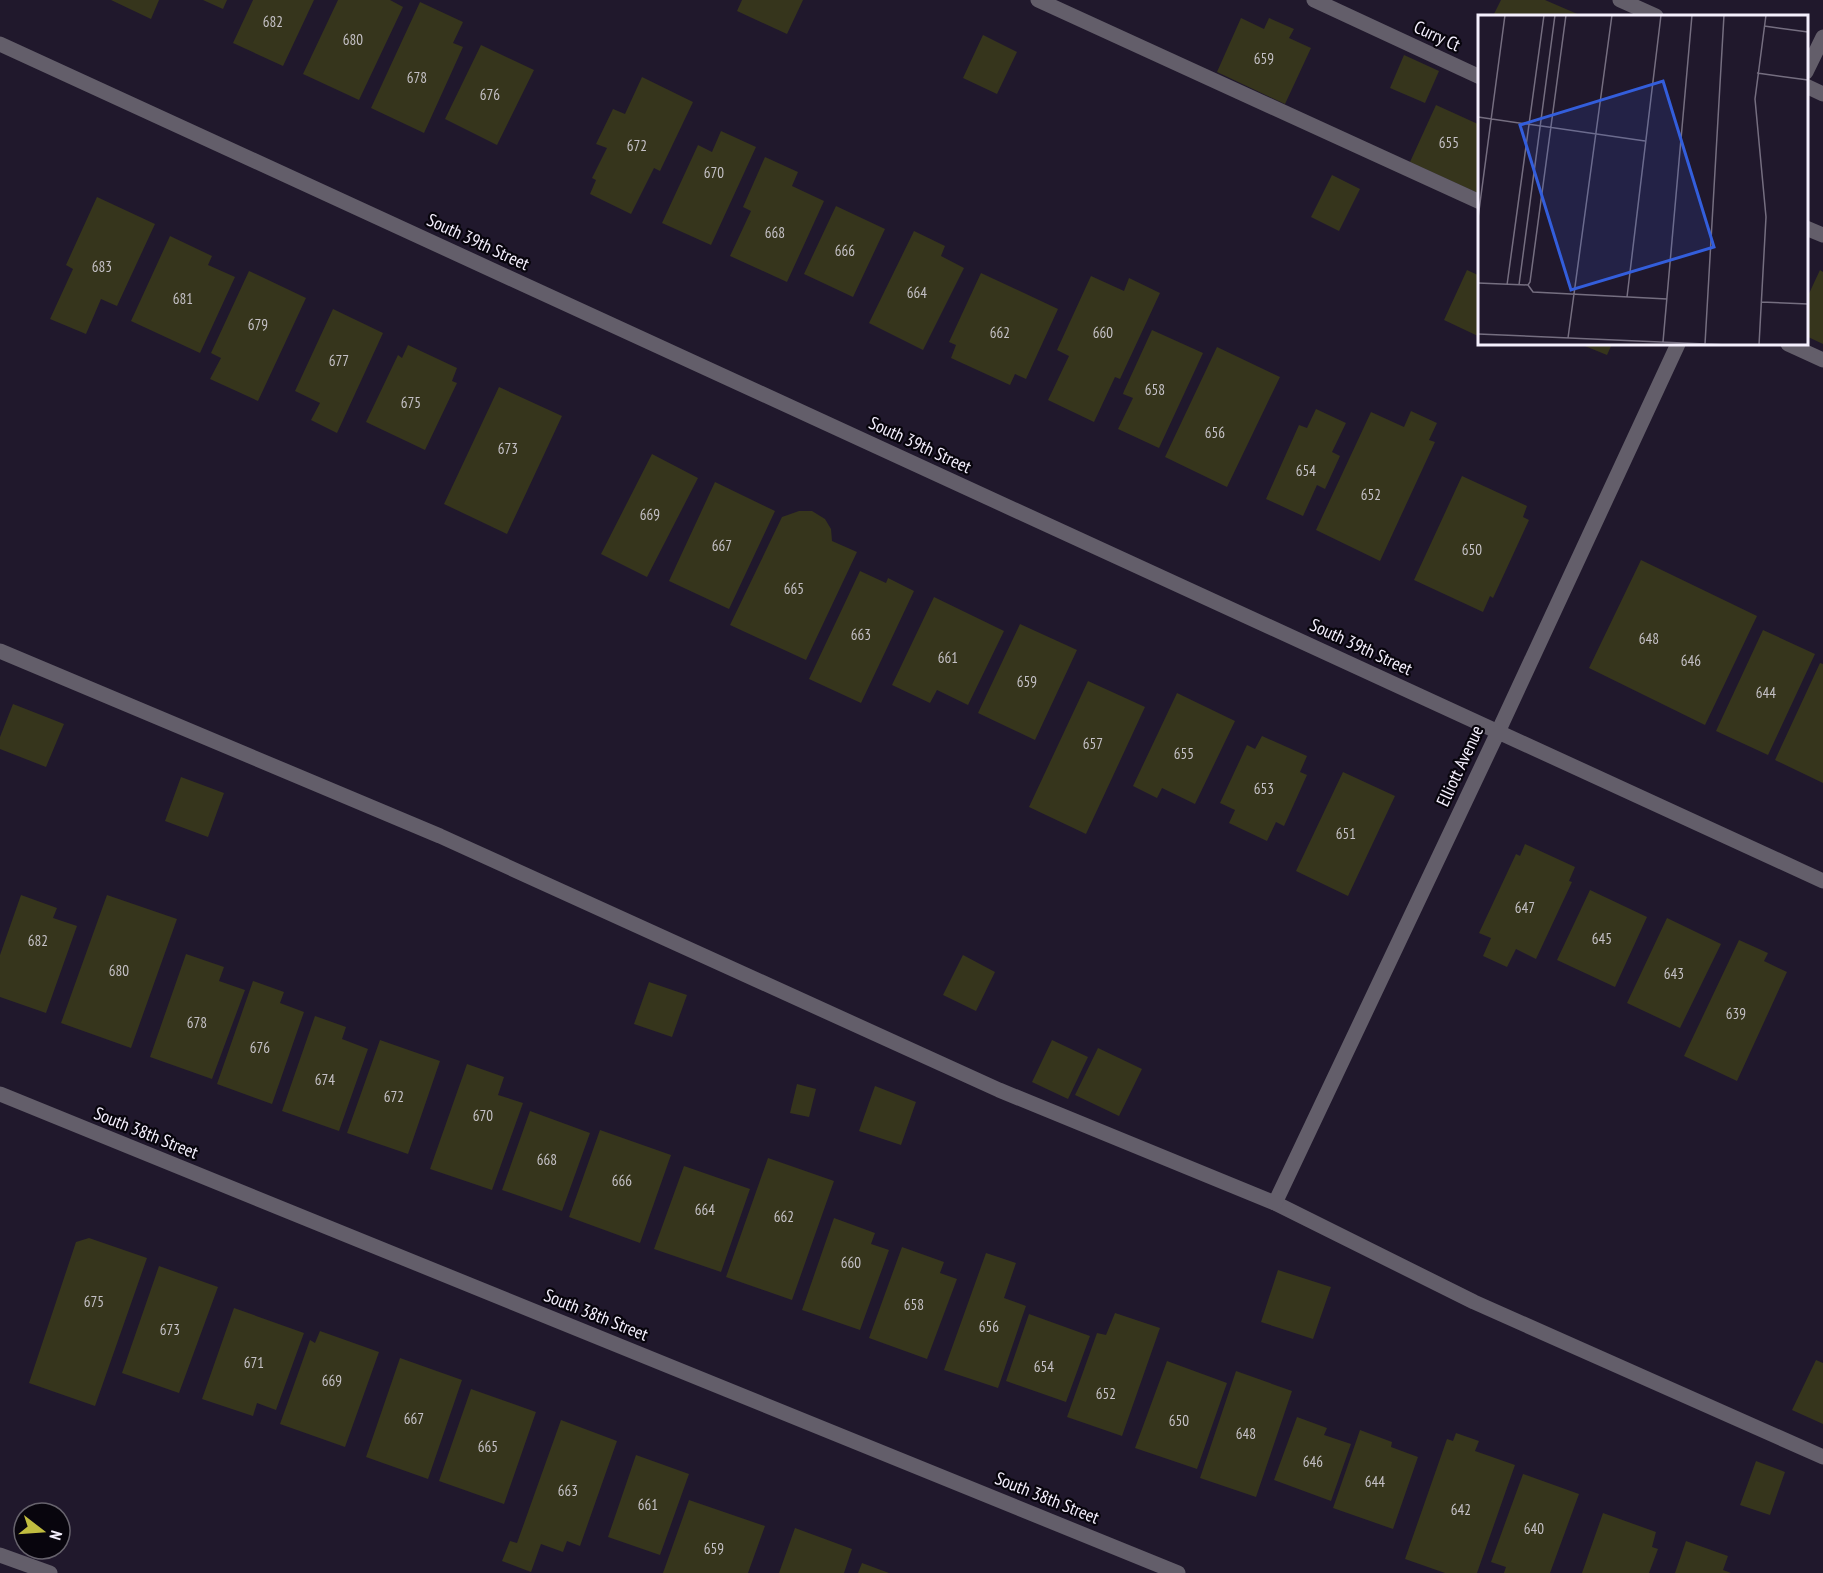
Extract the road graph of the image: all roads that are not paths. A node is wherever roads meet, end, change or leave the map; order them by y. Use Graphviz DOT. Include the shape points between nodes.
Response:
graph roads {
  1 [pos="1038,0"];
  2 [pos="1314,0"];
  3 [pos="1620,0"];
  4 [pos="1654,15"];
  5 [pos="1823,37"];
  6 [pos="0,44"];
  7 [pos="1808,68"];
  8 [pos="1478,77"];
  9 [pos="1808,87"];
  10 [pos="1823,94"];
  11 [pos="1478,202"];
  12 [pos="1808,229"];
  13 [pos="1823,235"];
  14 [pos="1678,345"];
  15 [pos="1790,345"];
  16 [pos="1823,360"];
  17 [pos="0,651"];
  18 [pos="1498,732"];
  19 [pos="1823,881"];
  20 [pos="0,1094"];
  21 [pos="1275,1203"];
  22 [pos="1823,1457"];
  23 [pos="0,1555"];
  24 [pos="50,1573"];
  25 [pos="1178,1573"];
  1 -- 11 [label="street"];
  2 -- 8 [label="street, Curry Ct"];
  3 -- 4 [label="street"];
  5 -- 7 [label="street"];
  6 -- 18 [label="street, South 39th Street"];
  9 -- 10 [label="street"];
  12 -- 13 [label="street"];
  14 -- 18 [label="street, Elliott Avenue"];
  15 -- 16 [label="street"];
  17 -- 21 [label="street" via="440,836 999,1090"];
  18 -- 19 [label="street, South 39th Street"];
  18 -- 21 [label="street, Elliott Avenue"];
  20 -- 25 [label="street, South 38th Street"];
  21 -- 22 [label="street" via="1474,1302"];
  23 -- 24 [label="street"];
}
